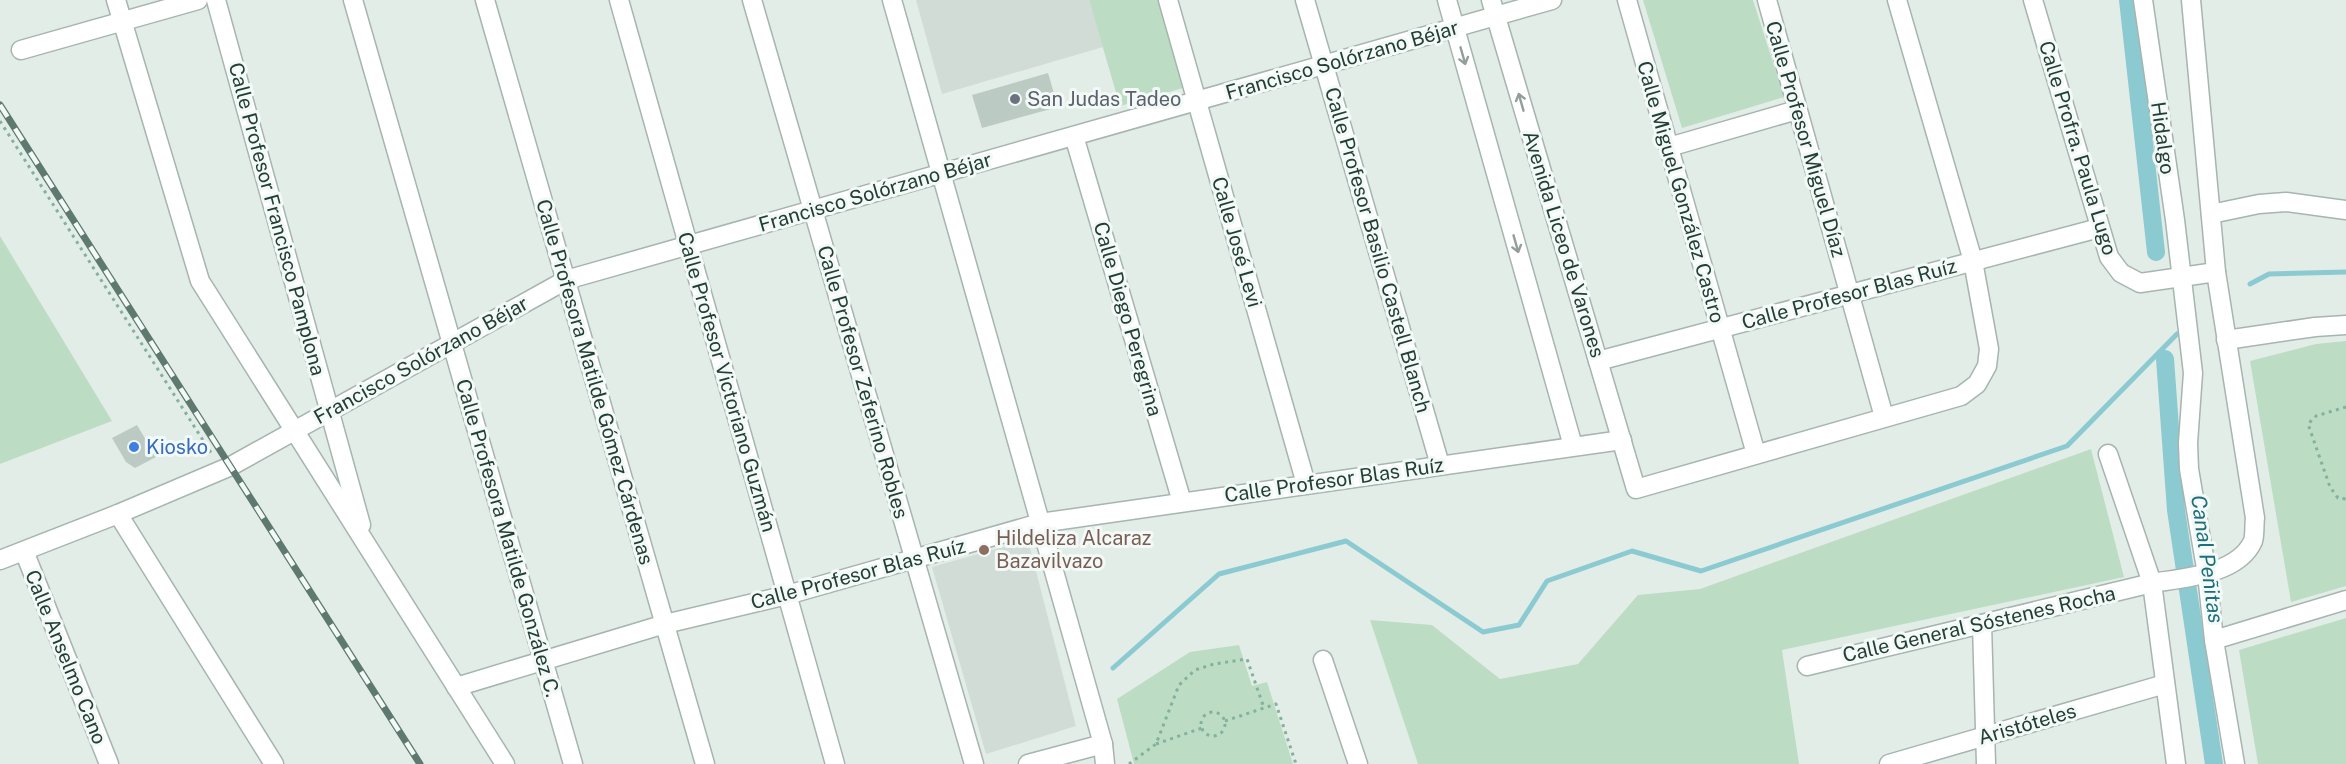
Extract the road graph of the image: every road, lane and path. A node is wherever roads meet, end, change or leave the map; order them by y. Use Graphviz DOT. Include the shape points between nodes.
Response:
graph roads {
  1 [pos="116,0"];
  2 [pos="198,0"];
  3 [pos="216,0"];
  4 [pos="353,0"];
  5 [pos="485,0"];
  6 [pos="619,0"];
  7 [pos="752,0"];
  8 [pos="892,0"];
  9 [pos="1168,0"];
  10 [pos="1305,0"];
  11 [pos="1447,0"];
  12 [pos="1552,0"];
  13 [pos="1627,0"];
  14 [pos="1767,0"];
  15 [pos="1897,0"];
  16 [pos="2033,0"];
  17 [pos="2143,0"];
  18 [pos="2191,0"];
  19 [pos="1494,8"];
  20 [pos="122,22"];
  21 [pos="1455,28"];
  22 [pos="21,50"];
  23 [pos="1324,65"];
  24 [pos="1197,101"];
  25 [pos="1797,110"];
  26 [pos="0,121"];
  27 [pos="1074,136"];
  28 [pos="1669,147"];
  29 [pos="941,174"];
  30 [pos="813,210"];
  31 [pos="2346,210"];
  32 [pos="2211,214"];
  33 [pos="2099,228"];
  34 [pos="688,245"];
  35 [pos="1973,261"];
  36 [pos="2216,272"];
  37 [pos="2182,277"];
  38 [pos="566,280"];
  39 [pos="1849,294"];
  40 [pos="2346,326"];
  41 [pos="1720,329"];
  42 [pos="2226,340"];
  43 [pos="452,343"];
  44 [pos="1598,361"];
  45 [pos="2346,406"];
  46 [pos="329,410"];
  47 [pos="1884,417"];
  48 [pos="294,430"];
  49 [pos="1622,440"];
  50 [pos="1573,446"];
  51 [pos="1755,454"];
  52 [pos="2108,454"];
  53 [pos="1440,465"];
  54 [pos="226,468"];
  55 [pos="1306,484"];
  56 [pos="2346,499"];
  57 [pos="1182,502"];
  58 [pos="118,514"];
  59 [pos="1040,523"];
  60 [pos="366,543"];
  61 [pos="24,551"];
  62 [pos="915,559"];
  63 [pos="0,560"];
  64 [pos="2203,575"];
  65 [pos="2152,583"];
  66 [pos="787,595"];
  67 [pos="2346,600"];
  68 [pos="665,624"];
  69 [pos="1982,624"];
  70 [pos="2214,640"];
  71 [pos="543,660"];
  72 [pos="1323,660"];
  73 [pos="1807,666"];
  74 [pos="2165,684"];
  75 [pos="456,687"];
  76 [pos="1264,708"];
  77 [pos="1225,721"];
  78 [pos="1202,728"];
  79 [pos="1985,736"];
  80 [pos="1103,744"];
  81 [pos="1156,744"];
  82 [pos="1353,763"];
  83 [pos="109,764"];
  84 [pos="274,764"];
  85 [pos="505,764"];
  86 [pos="573,764"];
  87 [pos="705,764"];
  88 [pos="835,764"];
  89 [pos="974,764"];
  90 [pos="1028,764"];
  91 [pos="1105,764"];
  92 [pos="1129,764"];
  93 [pos="1296,764"];
  94 [pos="1889,764"];
  95 [pos="1986,764"];
  96 [pos="2176,764"];
  97 [pos="2235,764"];
  1 -- 20 [label="street"];
  2 -- 20 [label="street"];
  3 -- 46 [label="street, Calle Profesor Francisco Pamplona"];
  4 -- 43 [label="street, Calle Profesora Matilde González C."];
  5 -- 38 [label="street, Calle Profesora Matilde Gómez Cárdenas"];
  6 -- 34 [label="street, Calle Profesor Victoriano Guzmán"];
  7 -- 30 [label="street, Calle Profesor Zeferino Robles"];
  8 -- 29 [label="street"];
  9 -- 24 [label="street, Calle José Levi"];
  10 -- 23 [label="street, Calle Profesor Basilio Castell Blanch"];
  11 -- 21 [label="street"];
  12 -- 19 [label="street, Francisco Solórzano Béjar"];
  13 -- 28 [label="street, Calle Miguel González Castro"];
  14 -- 25 [label="street, Calle Profesor Miguel Díaz"];
  15 -- 35 [label="street"];
  16 -- 33 [label="street, Calle Profra. Paula Lugo"];
  17 -- 37 [label="street, Hidalgo"];
  18 -- 32 [label="street"];
  19 -- 21 [label="street, Francisco Solórzano Béjar"];
  44 -- 19 [label="street, Avenida Liceo de Varones, one-way"];
  20 -- 22 [label="street"];
  20 -- 48 [label="street" via="200,281"];
  21 -- 23 [label="street, Francisco Solórzano Béjar"];
  21 -- 50 [label="street, one-way"];
  23 -- 24 [label="street, Francisco Solórzano Béjar"];
  23 -- 53 [label="street, Calle Profesor Basilio Castell Blanch"];
  24 -- 27 [label="street, Francisco Solórzano Béjar"];
  24 -- 55 [label="street, Calle José Levi"];
  25 -- 28 [label="street"];
  25 -- 39 [label="street, Calle Profesor Miguel Díaz"];
  26 -- 54 [label="path"];
  27 -- 29 [label="street, Francisco Solórzano Béjar"];
  27 -- 57 [label="street, Calle Diego Peregrina"];
  28 -- 41 [label="street, Calle Miguel González Castro"];
  29 -- 30 [label="street, Francisco Solórzano Béjar"];
  29 -- 59 [label="street"];
  30 -- 34 [label="street, Francisco Solórzano Béjar"];
  30 -- 62 [label="street, Calle Profesor Zeferino Robles"];
  31 -- 32 [label="street" via="2286,202"];
  32 -- 36 [label="street"];
  33 -- 35 [label="street, Calle Profesor Blas Ruíz"];
  33 -- 37 [label="street, Calle Profra. Paula Lugo" via="2109,257 2121,273 2140,283"];
  34 -- 38 [label="street, Francisco Solórzano Béjar"];
  34 -- 66 [label="street, Calle Profesor Victoriano Guzmán"];
  35 -- 39 [label="street, Calle Profesor Blas Ruíz"];
  35 -- 47 [label="street" via="1989,349 1987,366 1977,384 1961,396"];
  36 -- 37 [label="street"];
  36 -- 42 [label="street"];
  37 -- 64 [label="street, Hidalgo" via="2193,373 2189,469"];
  38 -- 43 [label="street, Francisco Solórzano Béjar"];
  38 -- 68 [label="street, Calle Profesora Matilde Gómez Cárdenas"];
  39 -- 41 [label="street, Calle Profesor Blas Ruíz"];
  39 -- 47 [label="street, Calle Profesor Miguel Díaz"];
  40 -- 42 [label="street"];
  41 -- 44 [label="street, Calle Profesor Blas Ruíz"];
  41 -- 51 [label="street, Calle Miguel González Castro"];
  42 -- 64 [label="street" via="2254,518 2253,541 2227,566"];
  43 -- 46 [label="street, Francisco Solórzano Béjar"];
  43 -- 71 [label="street, Calle Profesora Matilde González C."];
  44 -- 49 [label="street, Avenida Liceo de Varones"];
  45 -- 56 [label="path" via="2316,416 2308,424 2330,487 2338,498"];
  46 -- 48 [label="street, Francisco Solórzano Béjar"];
  46 -- 60 [label="street, Calle Profesor Francisco Pamplona"];
  47 -- 51 [label="street"];
  48 -- 54 [label="street, Francisco Solórzano Béjar"];
  48 -- 60 [label="street"];
  49 -- 50 [label="street, Calle Profesor Blas Ruíz"];
  49 -- 51 [label="street, Avenida Liceo de Varones" via="1636,489"];
  50 -- 53 [label="street, Calle Profesor Blas Ruíz"];
  52 -- 65 [label="street"];
  53 -- 55 [label="street, Calle Profesor Blas Ruíz"];
  54 -- 58 [label="street, Francisco Solórzano Béjar"];
  55 -- 57 [label="street, Calle Profesor Blas Ruíz"];
  57 -- 59 [label="street, Calle Profesor Blas Ruíz"];
  58 -- 61 [label="street, Francisco Solórzano Béjar"];
  58 -- 84 [label="street"];
  59 -- 62 [label="street, Calle Profesor Blas Ruíz"];
  59 -- 80 [label="street"];
  60 -- 75 [label="street"];
  61 -- 63 [label="street, Francisco Solórzano Béjar"];
  61 -- 83 [label="street, Calle Anselmo Cano"];
  62 -- 66 [label="street, Calle Profesor Blas Ruíz"];
  62 -- 89 [label="street, Calle Profesor Zeferino Robles"];
  64 -- 65 [label="street"];
  64 -- 70 [label="street, Hidalgo"];
  65 -- 69 [label="street, Calle General Sóstenes Rocha"];
  65 -- 74 [label="street"];
  66 -- 68 [label="street, Calle Profesor Blas Ruíz"];
  66 -- 88 [label="street, Calle Profesor Victoriano Guzmán"];
  67 -- 70 [label="street"];
  68 -- 71 [label="street, Calle Profesor Blas Ruíz"];
  68 -- 87 [label="street, Calle Profesora Matilde Gómez Cárdenas"];
  69 -- 73 [label="street, Calle General Sóstenes Rocha"];
  69 -- 79 [label="street"];
  70 -- 97 [label="street, Hidalgo"];
  71 -- 75 [label="street, Calle Profesor Blas Ruíz"];
  71 -- 86 [label="street, Calle Profesora Matilde González C."];
  72 -- 82 [label="street"];
  74 -- 79 [label="street, Aristóteles"];
  74 -- 96 [label="street"];
  75 -- 85 [label="street"];
  76 -- 77 [label="path"];
  76 -- 81 [label="path" via="1247,659 1195,670 1179,685"];
  76 -- 93 [label="path" via="1276,704"];
  77 -- 78 [label="path" via="1225,729 1215,736"];
  77 -- 78 [label="path" via="1210,713 1202,721"];
  78 -- 81 [label="path"];
  79 -- 94 [label="street, Aristóteles"];
  79 -- 95 [label="street"];
  80 -- 90 [label="street"];
  80 -- 91 [label="street"];
  81 -- 92 [label="path"];
}
